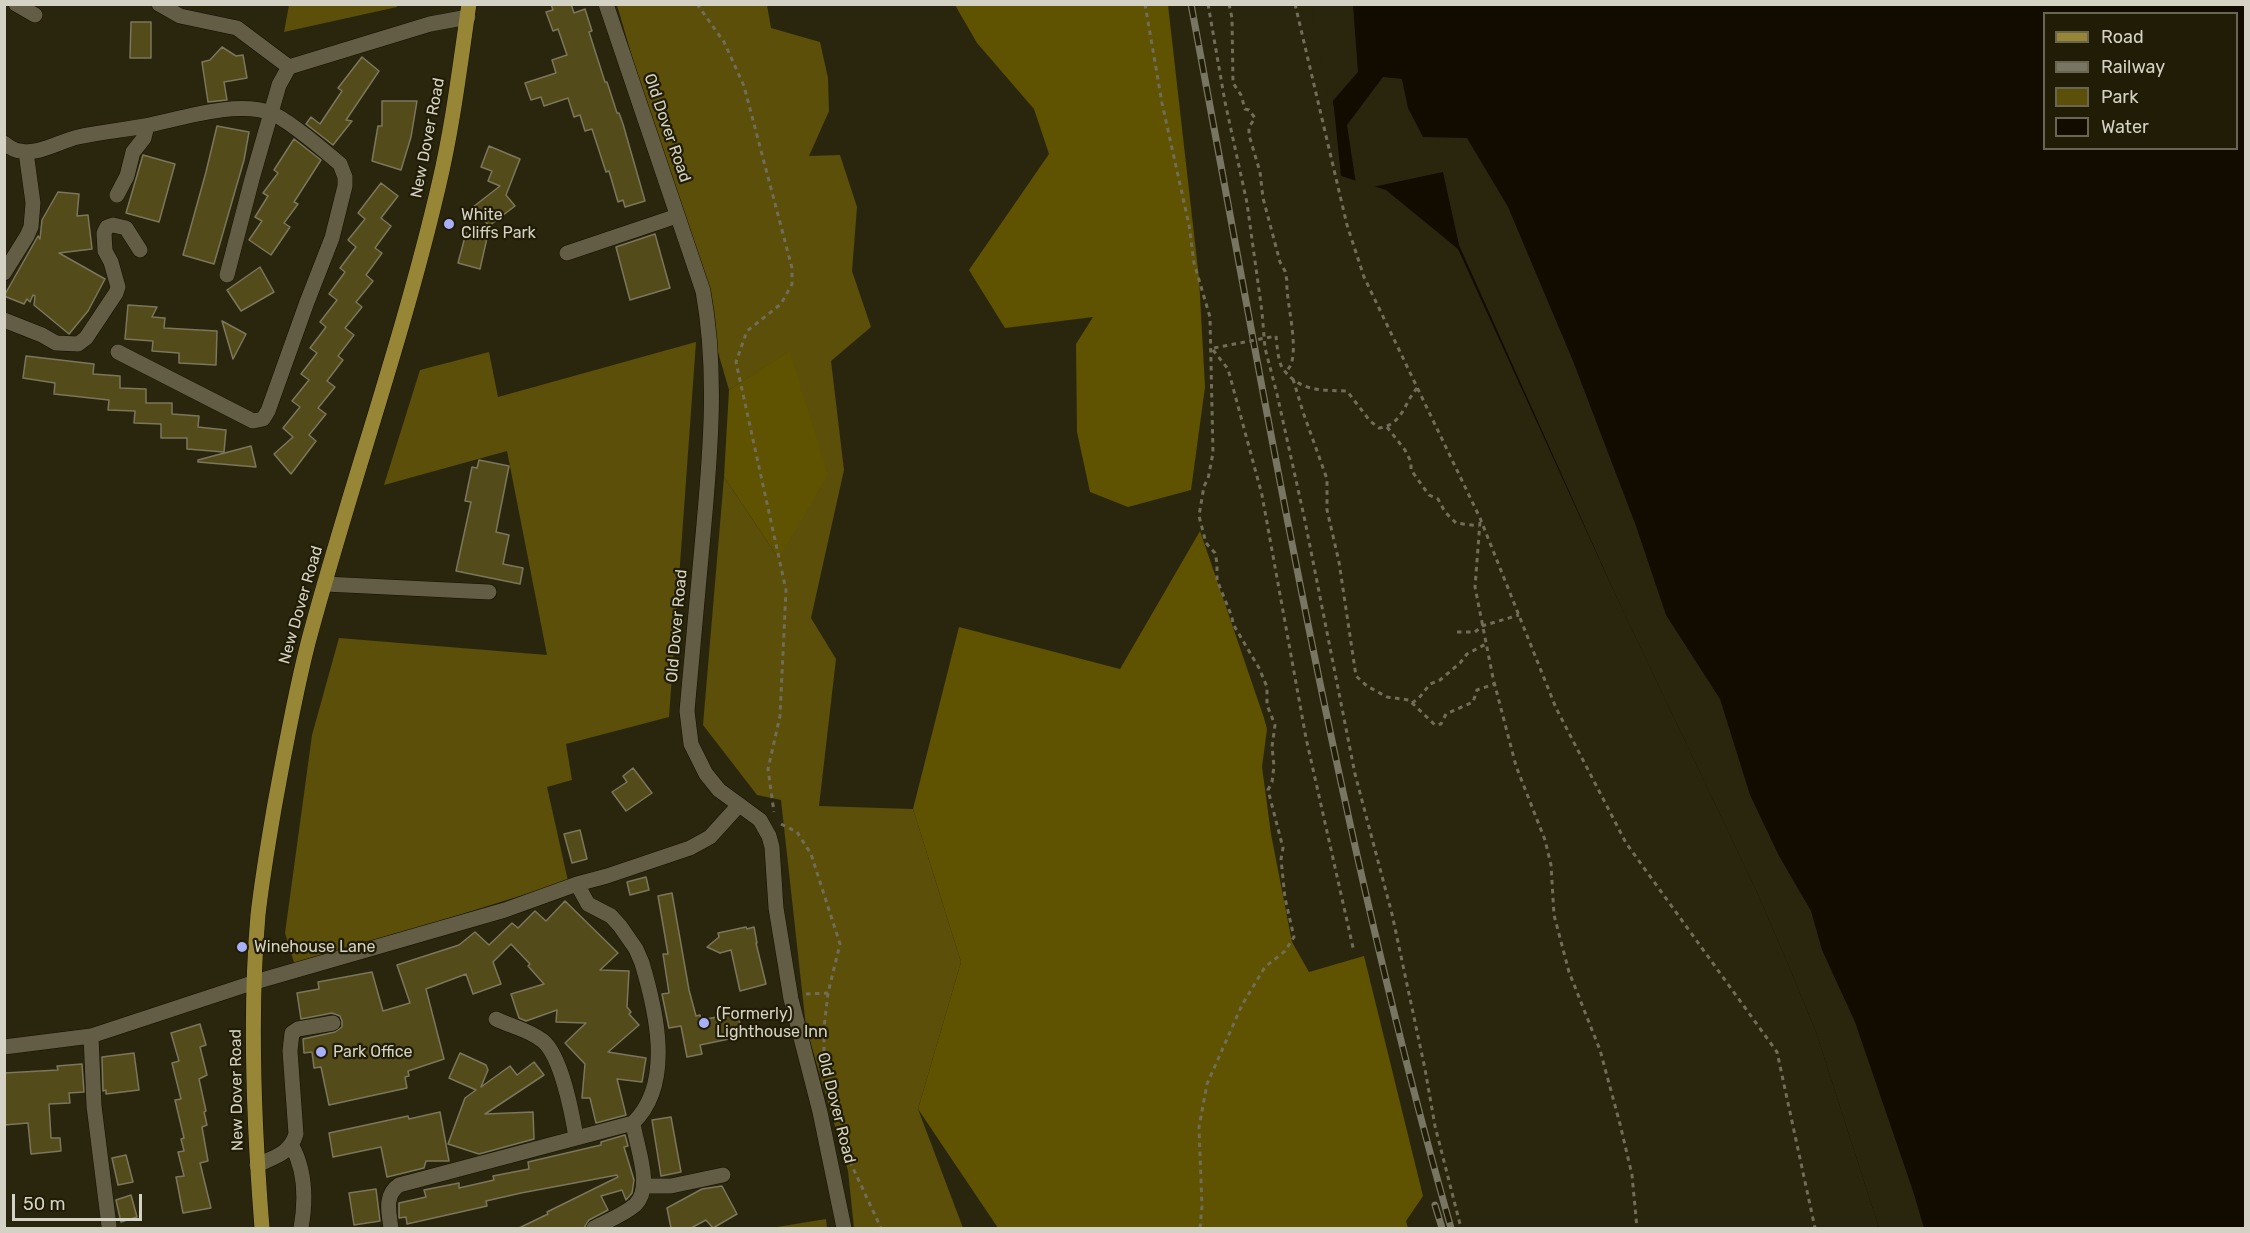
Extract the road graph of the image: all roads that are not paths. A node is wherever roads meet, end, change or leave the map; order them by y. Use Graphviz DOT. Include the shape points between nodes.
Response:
graph roads {
  1 [pos="16,4"];
  2 [pos="159,4"];
  3 [pos="606,4"];
  4 [pos="469,11"];
  5 [pos="35,15"];
  6 [pos="289,67"];
  7 [pos="271,113"];
  8 [pos="147,126"];
  9 [pos="4,143"];
  10 [pos="26,152"];
  11 [pos="117,195"];
  12 [pos="677,216"];
  13 [pos="140,250"];
  14 [pos="567,253"];
  15 [pos="4,273"];
  16 [pos="227,275"];
  17 [pos="4,320"];
  18 [pos="118,352"];
  19 [pos="325,584"];
  20 [pos="489,592"];
  21 [pos="739,805"];
  22 [pos="577,884"];
  23 [pos="255,982"];
  24 [pos="496,1019"];
  25 [pos="333,1023"];
  26 [pos="91,1036"];
  27 [pos="4,1047"];
  28 [pos="633,1123"];
  29 [pos="576,1137"];
  30 [pos="292,1146"];
  31 [pos="257,1165"];
  32 [pos="723,1175"];
  33 [pos="644,1186"];
  34 [pos="109,1226"];
  35 [pos="262,1228"];
  36 [pos="301,1228"];
  37 [pos="391,1228"];
  38 [pos="594,1228"];
  39 [pos="844,1228"];
  1 -- 5 [label="street"];
  2 -- 6 [label="street" via="180,16 237,28"];
  3 -- 12 [label="street, Old Dover Road"];
  4 -- 6 [label="street"];
  4 -- 19 [label="main road, New Dover Road" via="436,195"];
  6 -- 7 [label="street"];
  7 -- 8 [label="street" via="237,109"];
  7 -- 16 [label="street"];
  7 -- 18 [label="street" via="336,160 345,177 332,238 263,419 253,421"];
  8 -- 10 [label="street" via="77,137"];
  8 -- 11 [label="street"];
  9 -- 10 [label="street"];
  10 -- 15 [label="street" via="33,203 30,227"];
  12 -- 14 [label="street"];
  12 -- 21 [label="street, Old Dover Road" via="703,291 712,352 709,463 688,726 701,766 712,783"];
  13 -- 17 [label="street" via="126,228 107,227 105,251 117,281 116,293 78,344 56,343"];
  19 -- 20 [label="street"];
  19 -- 23 [label="main road, New Dover Road" via="299,681 281,772 258,915"];
  21 -- 22 [label="street" via="710,837 690,848"];
  21 -- 39 [label="street, Old Dover Road" via="760,820 772,847 776,908 791,999"];
  22 -- 23 [label="street" via="505,910"];
  22 -- 28 [label="street" via="588,904 611,916 620,926 636,949 646,977 658,1040 658,1062 648,1103"];
  23 -- 26 [label="street"];
  23 -- 31 [label="main road, New Dover Road"];
  24 -- 29 [label="street" via="549,1047 562,1077"];
  25 -- 30 [label="street" via="292,1033 296,1134"];
  26 -- 27 [label="street"];
  26 -- 34 [label="street" via="94,1106"];
  28 -- 29 [label="street"];
  28 -- 33 [label="street"];
  29 -- 37 [label="street" via="399,1185 393,1189 388,1203"];
  30 -- 31 [label="street"];
  30 -- 36 [label="street" via="299,1159 306,1196"];
  31 -- 35 [label="main road, New Dover Road"];
  32 -- 33 [label="street" via="671,1186"];
  33 -- 38 [label="street" via="636,1203"];
}
